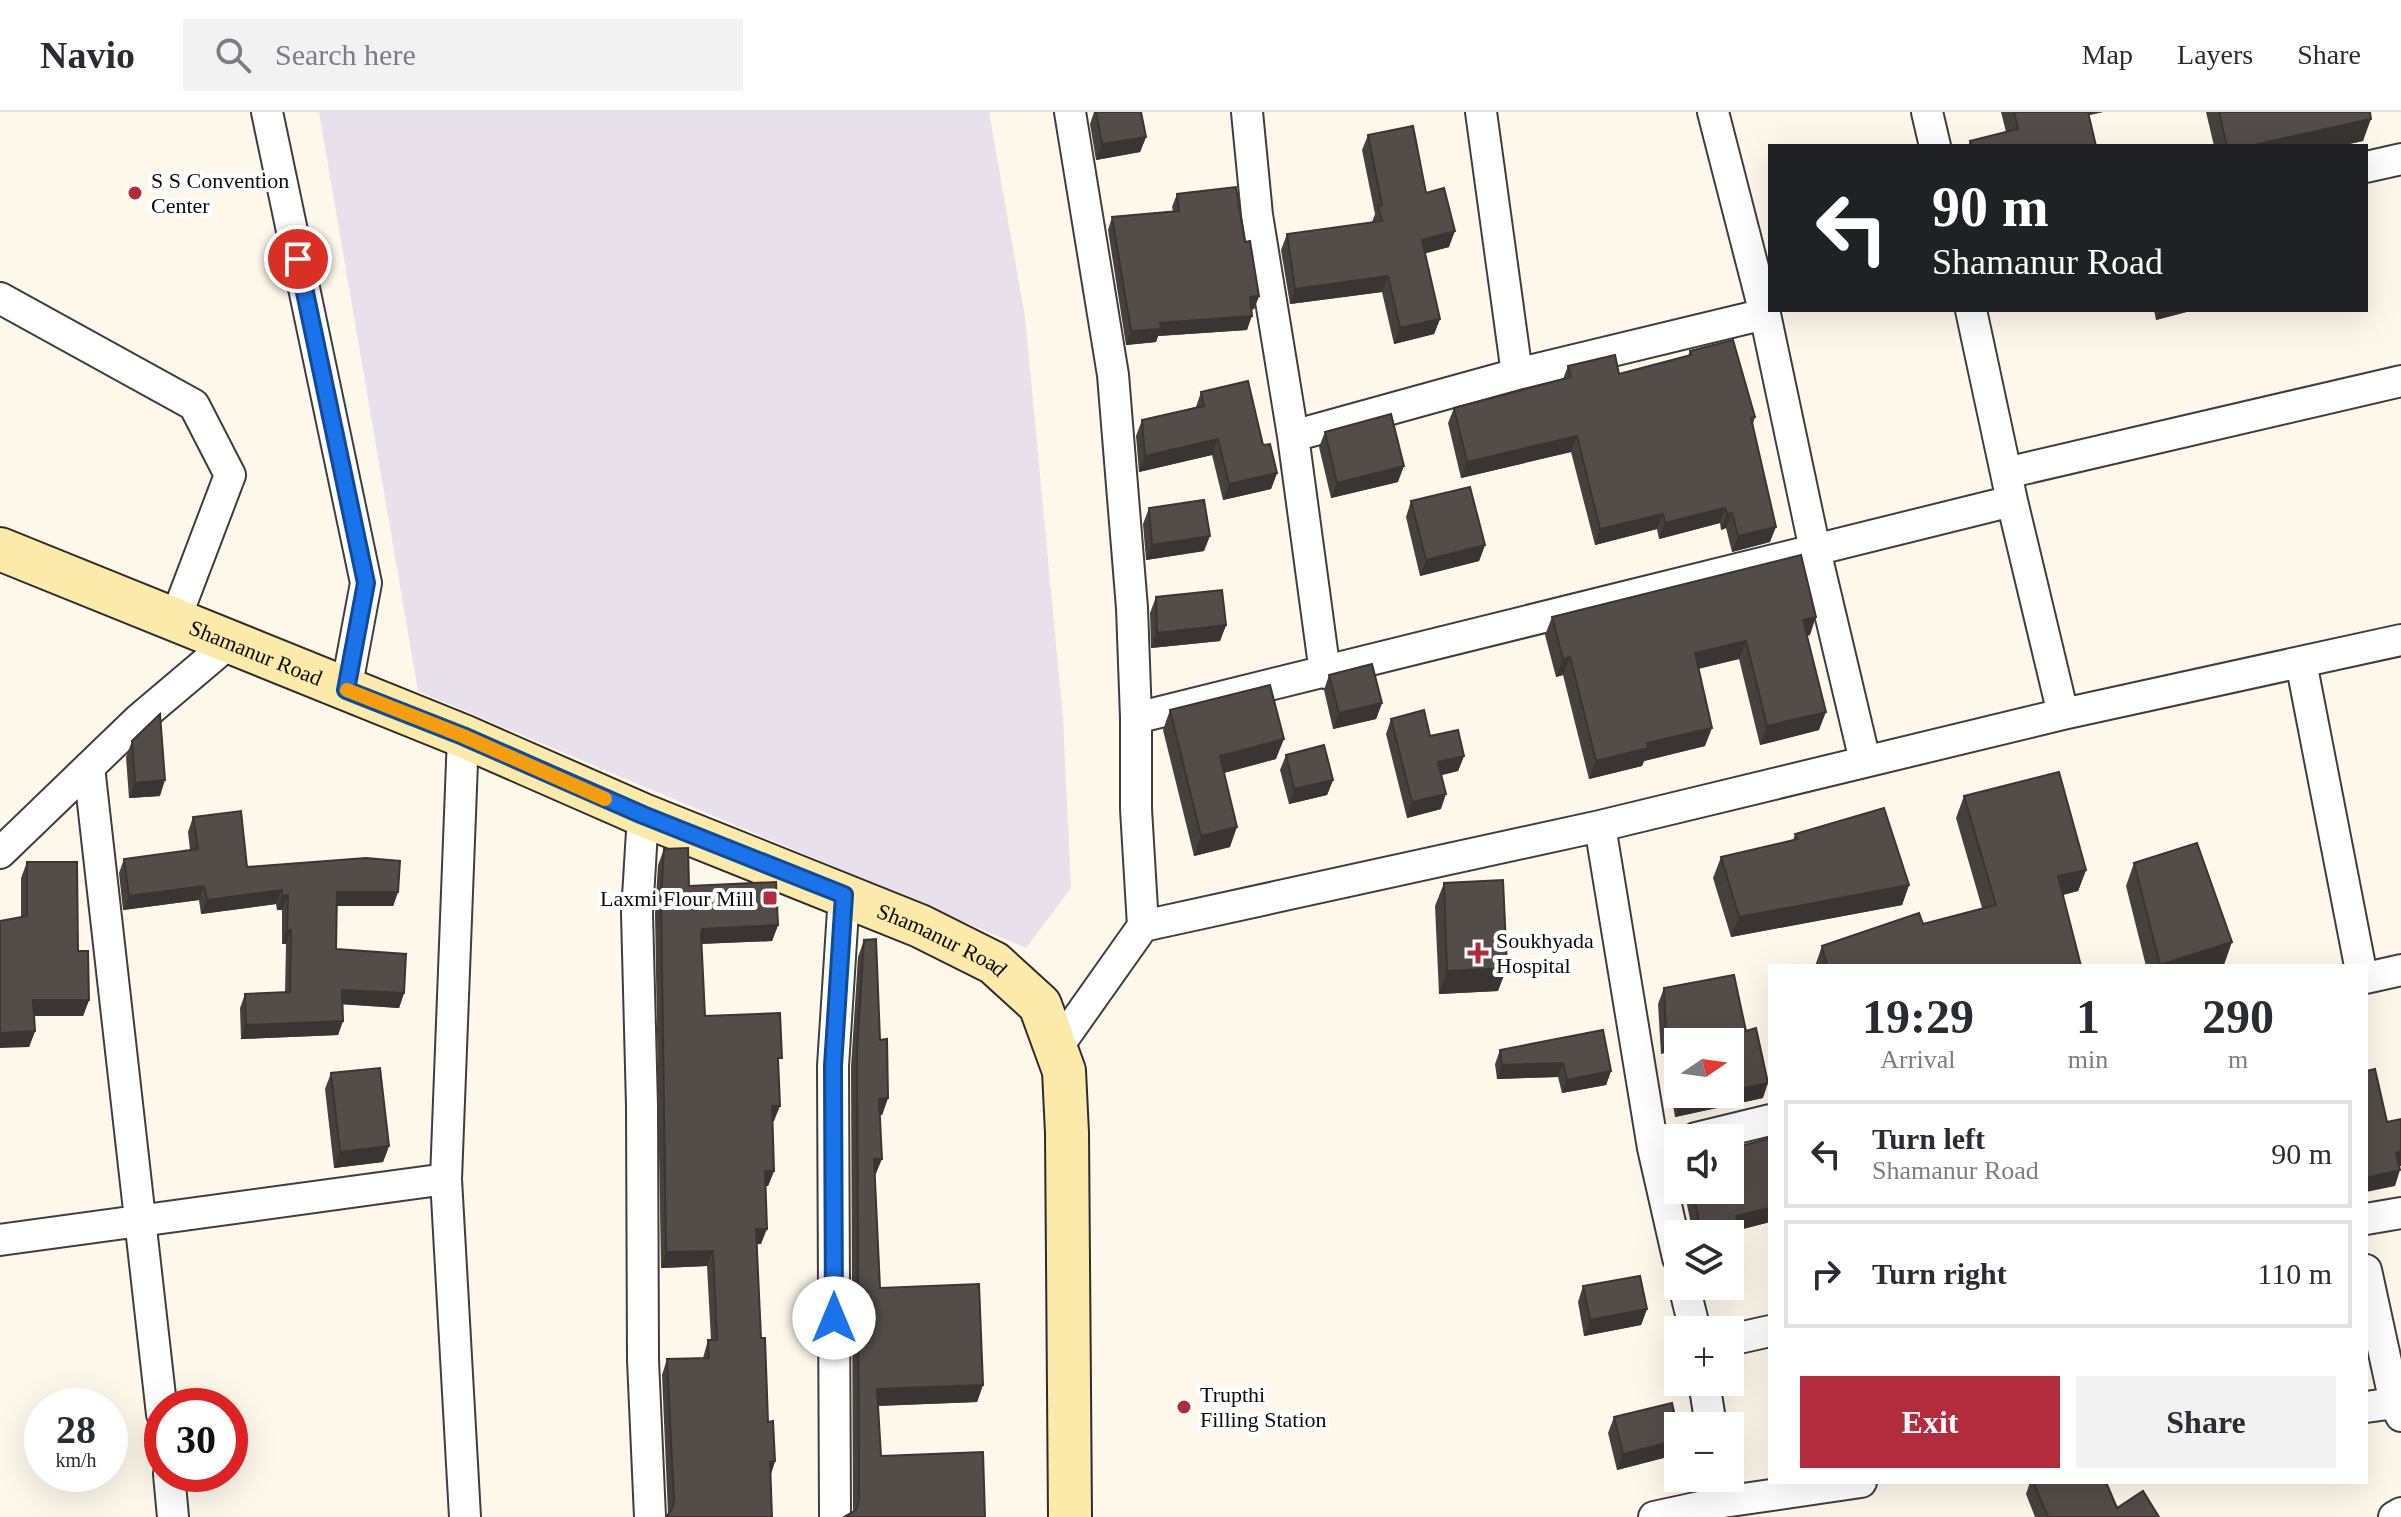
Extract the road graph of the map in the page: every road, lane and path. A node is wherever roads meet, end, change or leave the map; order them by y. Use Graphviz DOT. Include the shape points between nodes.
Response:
graph roads {
  1 [pos="267,112"];
  2 [pos="1070,112"];
  3 [pos="1247,112"];
  4 [pos="1481,112"];
  5 [pos="1713,112"];
  6 [pos="1927,112"];
  7 [pos="1935,144"];
  8 [pos="2401,159"];
  9 [pos="2368,167"];
  10 [pos="0,298"];
  11 [pos="1971,312"];
  12 [pos="1765,314"];
  13 [pos="1517,374"];
  14 [pos="2401,381"];
  15 [pos="1293,436"];
  16 [pos="2009,487"];
  17 [pos="0,549"];
  18 [pos="1815,550"];
  19 [pos="175,620"];
  20 [pos="2401,640"];
  21 [pos="229,643"];
  22 [pos="2301,662"];
  23 [pos="1325,673"];
  24 [pos="346,690"];
  25 [pos="2063,714"];
  26 [pos="1136,718"];
  27 [pos="463,736"];
  28 [pos="1865,761"];
  29 [pos="89,767"];
  30 [pos="643,815"];
  31 [pos="1600,826"];
  32 [pos="0,853"];
  33 [pos="844,895"];
  34 [pos="1143,926"];
  35 [pos="2360,964"];
  36 [pos="2401,970"];
  37 [pos="2368,978"];
  38 [pos="1056,1049"];
  39 [pos="1768,1120"];
  40 [pos="1744,1126"];
  41 [pos="1664,1140"];
  42 [pos="446,1179"];
  43 [pos="2401,1213"];
  44 [pos="2368,1219"];
  45 [pos="141,1220"];
  46 [pos="0,1240"];
  47 [pos="2368,1281"];
  48 [pos="1768,1331"];
  49 [pos="1744,1337"];
  50 [pos="159,1388"];
  51 [pos="2391,1407"];
  52 [pos="1826,1484"];
  53 [pos="1744,1489"];
  54 [pos="171,1492"];
  55 [pos="1716,1492"];
  56 [pos="2401,1513"];
  57 [pos="173,1517"];
  58 [pos="465,1517"];
  59 [pos="650,1517"];
  60 [pos="835,1517"];
  61 [pos="1070,1517"];
  62 [pos="1654,1517"];
  63 [pos="2394,1517"];
  1 -- 24 [label="street" via="366,583"];
  2 -- 26 [label="street" via="1113,375"];
  3 -- 15 [label="street" via="1257,215"];
  4 -- 13 [label="street"];
  5 -- 12 [label="street"];
  6 -- 7 [label="street"];
  8 -- 9 [label="street"];
  10 -- 19 [label="street" via="194,405 230,475"];
  11 -- 16 [label="street"];
  12 -- 13 [label="street"];
  12 -- 18 [label="street"];
  13 -- 15 [label="street"];
  14 -- 16 [label="street"];
  15 -- 23 [label="street"];
  16 -- 18 [label="street"];
  16 -- 25 [label="street"];
  17 -- 19 [label="main road, Shamanur Road"];
  18 -- 23 [label="street"];
  18 -- 28 [label="street"];
  19 -- 21 [label="main road, Shamanur Road"];
  20 -- 22 [label="street"];
  21 -- 24 [label="main road, Shamanur Road"];
  21 -- 29 [label="street"];
  22 -- 25 [label="street"];
  22 -- 35 [label="street"];
  23 -- 26 [label="street"];
  24 -- 27 [label="main road, Shamanur Road"];
  25 -- 28 [label="street"];
  26 -- 34 [label="street"];
  27 -- 30 [label="main road, Shamanur Road"];
  27 -- 42 [label="street"];
  28 -- 31 [label="street"];
  29 -- 32 [label="street"];
  29 -- 45 [label="street"];
  30 -- 33 [label="main road, Shamanur Road"];
  30 -- 59 [label="street" via="637,913"];
  31 -- 34 [label="street"];
  31 -- 41 [label="street"];
  33 -- 38 [label="main road, Shamanur Road" via="994,963 1040,1005"];
  33 -- 60 [label="street" via="833,1066"];
  34 -- 38 [label="street"];
  36 -- 37 [label="street"];
  38 -- 61 [label="main road, Shamanur Road" via="1064,1071 1067,1133"];
  39 -- 40 [label="street"];
  42 -- 45 [label="street"];
  42 -- 58 [label="street"];
  43 -- 44 [label="street"];
  45 -- 46 [label="street"];
  45 -- 50 [label="street"];
  47 -- 51 [label="street"];
  48 -- 49 [label="street"];
  52 -- 53 [label="street"];
  54 -- 57 [label="street"];
  55 -- 62 [label="street"];
  56 -- 63 [label="street"];
}
